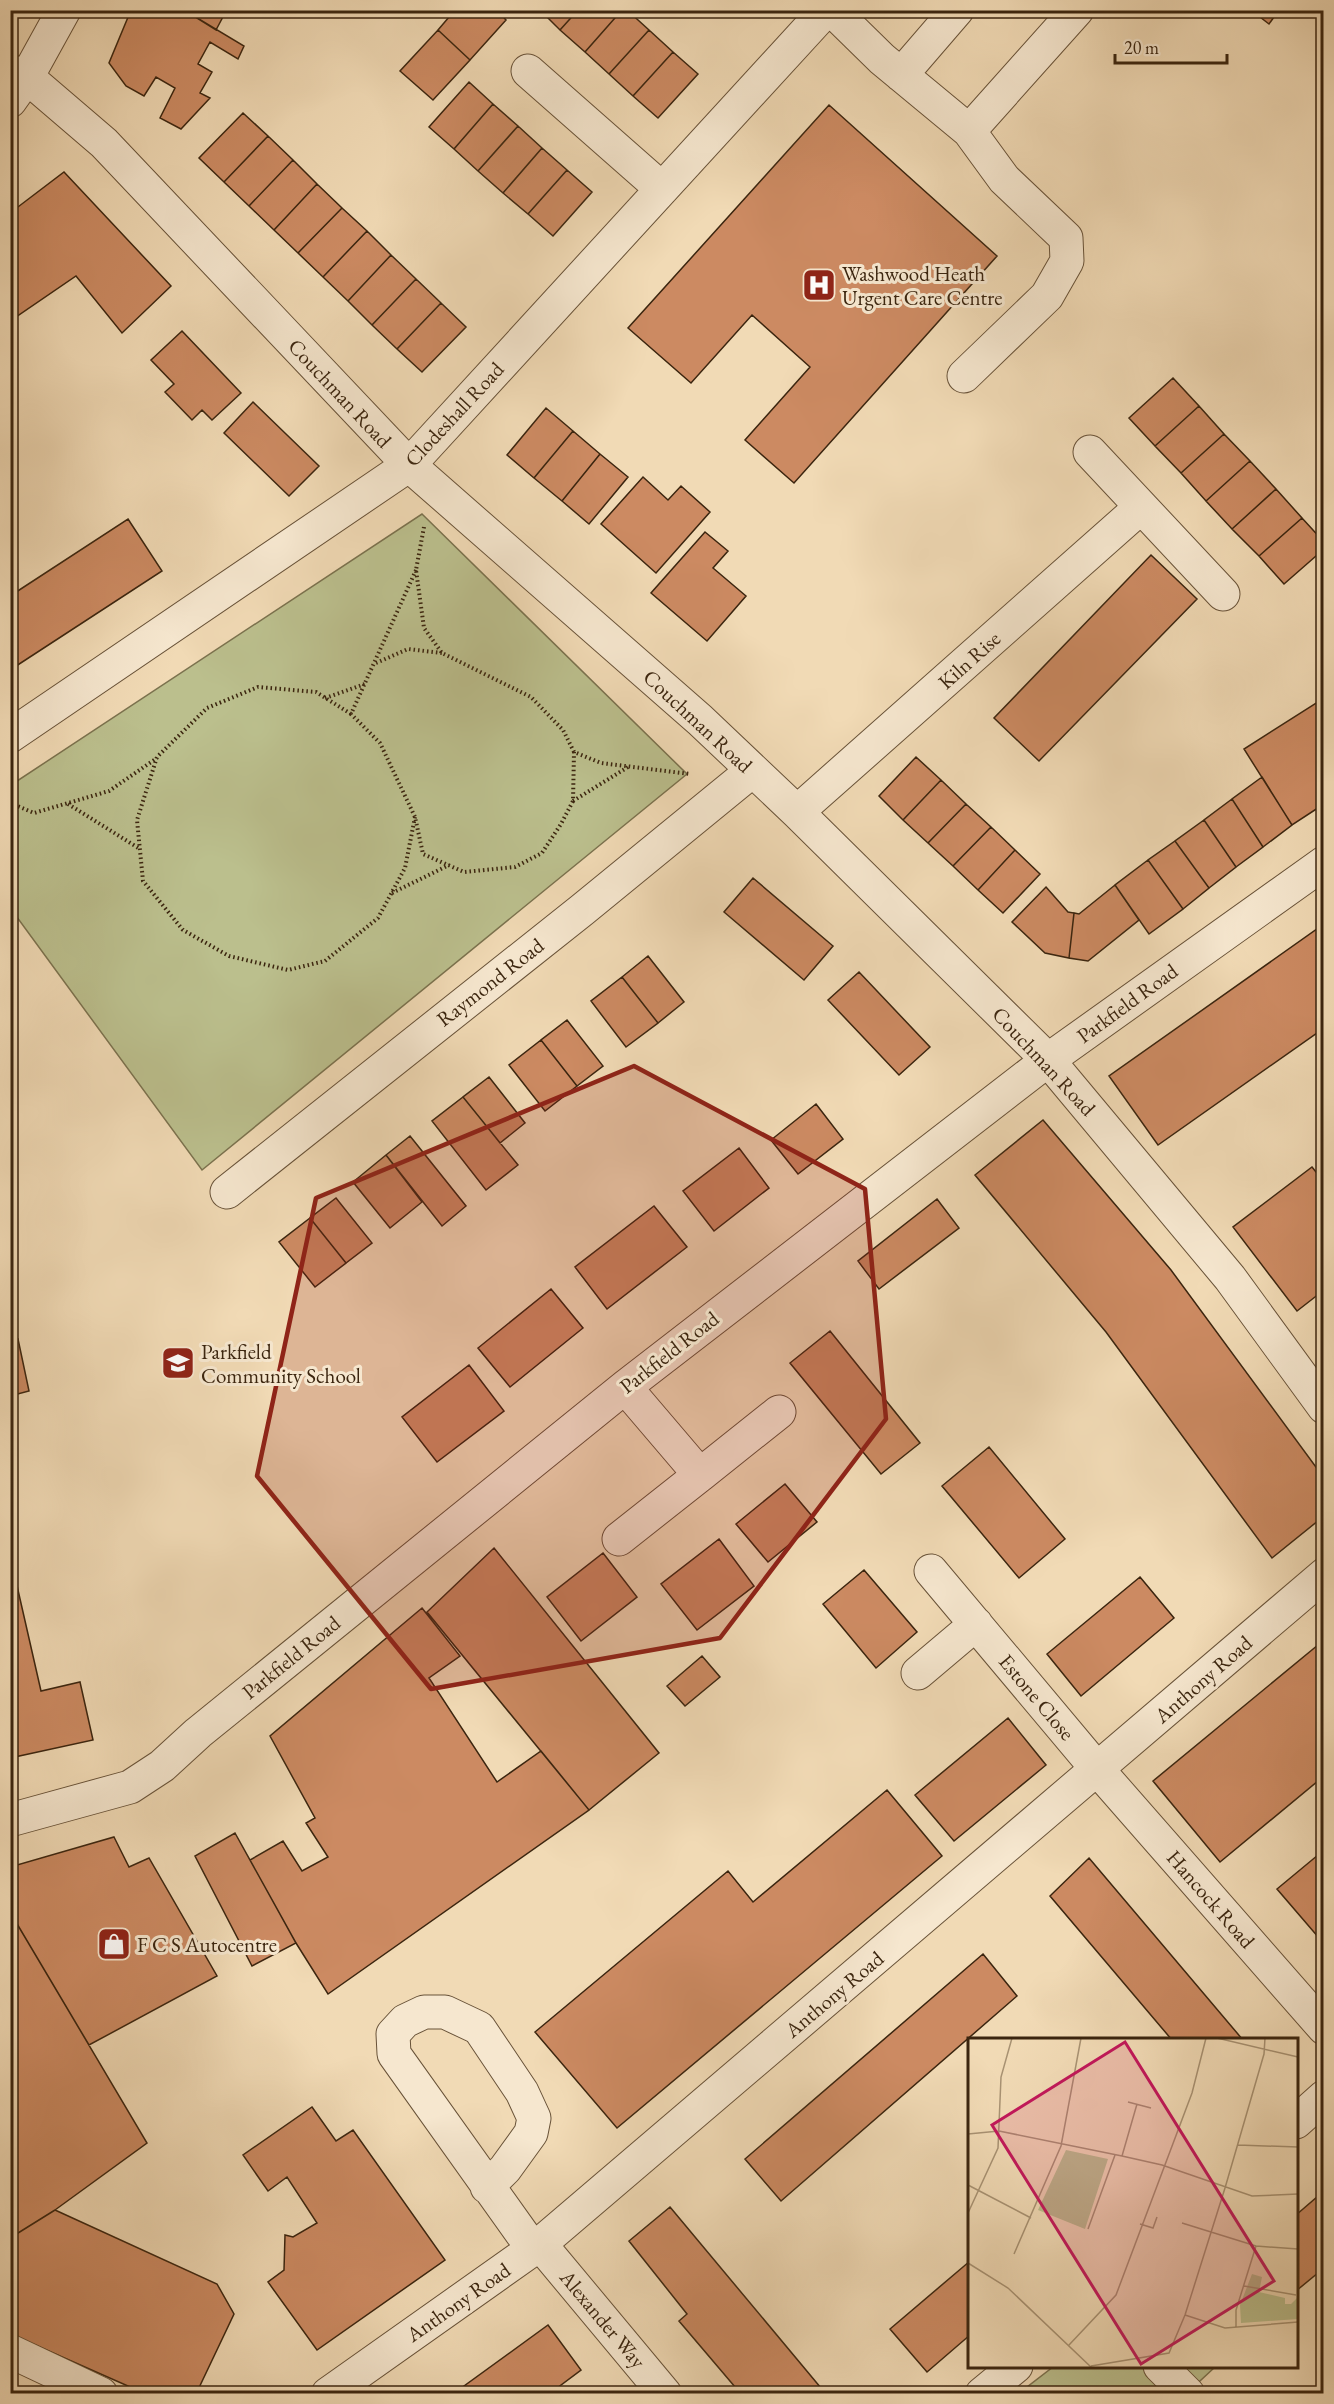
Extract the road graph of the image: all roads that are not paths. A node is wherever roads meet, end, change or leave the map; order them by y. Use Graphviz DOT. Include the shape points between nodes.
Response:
graph roads {
  1 [pos="64,10"];
  2 [pos="826,10"];
  3 [pos="832,10"];
  4 [pos="957,10"];
  5 [pos="1077,10"];
  6 [pos="528,72"];
  7 [pos="901,75"];
  8 [pos="16,83"];
  9 [pos="969,131"];
  10 [pos="662,189"];
  11 [pos="964,376"];
  12 [pos="1090,452"];
  13 [pos="420,475"];
  14 [pos="1140,508"];
  15 [pos="1223,594"];
  16 [pos="10,736"];
  17 [pos="744,777"];
  18 [pos="797,812"];
  19 [pos="1323,863"];
  20 [pos="1048,1060"];
  21 [pos="227,1192"];
  22 [pos="625,1387"];
  23 [pos="1323,1407"];
  24 [pos="778,1412"];
  25 [pos="700,1475"];
  26 [pos="619,1539"];
  27 [pos="931,1570"];
  28 [pos="1323,1575"];
  29 [pos="976,1624"];
  30 [pos="918,1673"];
  31 [pos="1098,1770"];
  32 [pos="10,1820"];
  33 [pos="1323,2028"];
  34 [pos="1323,2097"];
  35 [pos="1298,2120"];
  36 [pos="487,2187"];
  37 [pos="537,2247"];
  38 [pos="10,2351"];
  39 [pos="1015,2368"];
  40 [pos="1161,2368"];
  41 [pos="100,2394"];
  42 [pos="328,2394"];
  43 [pos="665,2394"];
  44 [pos="982,2394"];
  45 [pos="1188,2394"];
  1 -- 8 [label="street"];
  2 -- 10 [label="street, Clodeshall Road"];
  3 -- 7 [label="street"];
  4 -- 7 [label="street"];
  5 -- 9 [label="street"];
  6 -- 10 [label="street"];
  7 -- 9 [label="street"];
  8 -- 13 [label="street, Couchman Road" via="104,143"];
  9 -- 11 [label="street" via="1004,179 1066,238 1067,261 1047,296"];
  10 -- 13 [label="street, Clodeshall Road"];
  12 -- 14 [label="street"];
  13 -- 16 [label="street, Clodeshall Road"];
  13 -- 17 [label="street, Couchman Road" via="699,720"];
  14 -- 15 [label="street"];
  14 -- 18 [label="street, Kiln Rise"];
  17 -- 18 [label="street, Couchman Road"];
  17 -- 21 [label="street, Raymond Road"];
  18 -- 20 [label="street, Couchman Road"];
  19 -- 20 [label="street, Parkfield Road"];
  20 -- 22 [label="street, Parkfield Road"];
  20 -- 23 [label="street, Couchman Road" via="1230,1278"];
  22 -- 25 [label="street"];
  22 -- 32 [label="street, Parkfield Road" via="162,1766 130,1787"];
  24 -- 25 [label="street"];
  25 -- 26 [label="street"];
  27 -- 29 [label="street, Estone Close"];
  28 -- 31 [label="street, Anthony Road"];
  29 -- 30 [label="street"];
  29 -- 31 [label="street, Estone Close"];
  31 -- 33 [label="street, Hancock Road"];
  31 -- 37 [label="street, Anthony Road"];
  34 -- 35 [label="street"];
  36 -- 36 [label="street, Alexander Way" via="394,2054 393,2034 405,2021 424,2012 445,2012 479,2028 522,2092 534,2118 531,2133"];
  36 -- 37 [label="street, Alexander Way"];
  37 -- 42 [label="street, Anthony Road"];
  37 -- 43 [label="street, Alexander Way"];
  38 -- 41 [label="street"];
  39 -- 44 [label="street"];
  40 -- 45 [label="street"];
}
